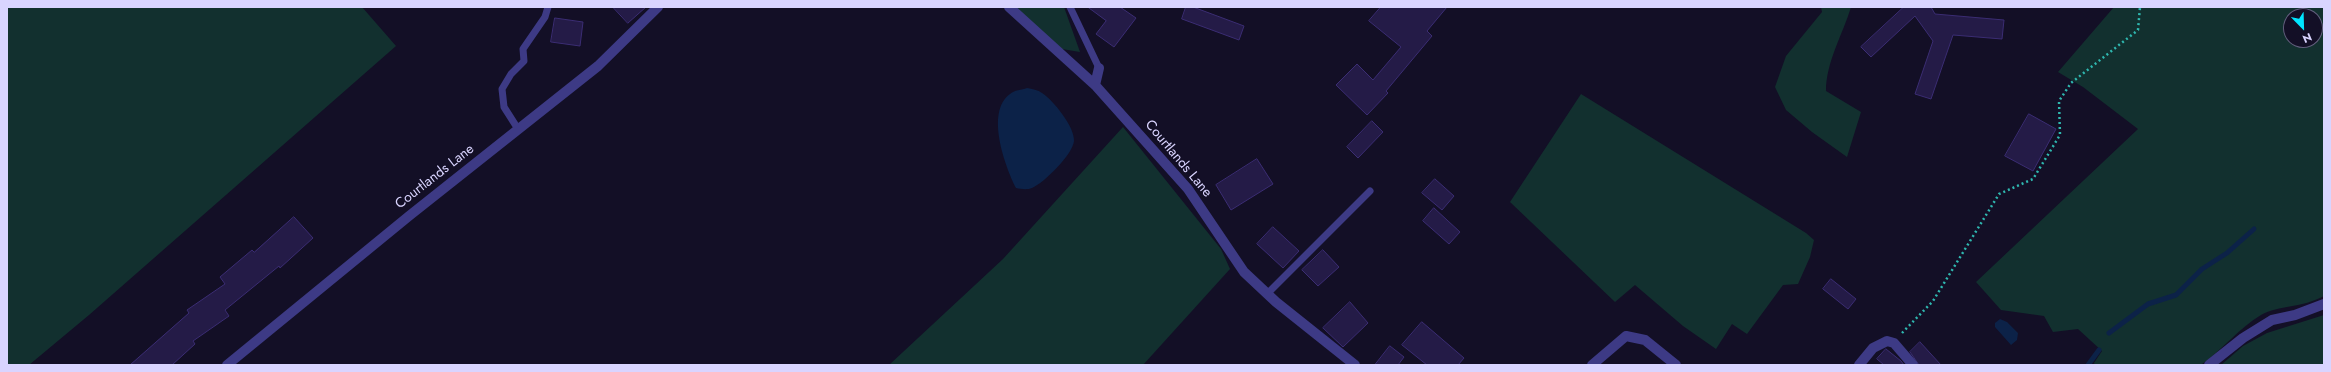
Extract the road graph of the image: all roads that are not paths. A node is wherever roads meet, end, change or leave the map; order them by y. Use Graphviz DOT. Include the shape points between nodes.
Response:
graph roads {
  1 [pos="548,7"];
  2 [pos="658,7"];
  3 [pos="1009,7"];
  4 [pos="1070,7"];
  5 [pos="1099,68"];
  6 [pos="1095,85"];
  7 [pos="518,129"];
  8 [pos="1370,191"];
  9 [pos="1267,294"];
  10 [pos="2324,304"];
  11 [pos="227,365"];
  12 [pos="1355,365"];
  13 [pos="1592,365"];
  14 [pos="1676,365"];
  15 [pos="1859,365"];
  16 [pos="1913,365"];
  17 [pos="2209,365"];
  1 -- 7 [label="lane" via="545,17 523,49 524,61 511,74 502,89 504,107"];
  2 -- 7 [label="street, Courtlands Lane" via="598,66"];
  3 -- 6 [label="street, Courtlands Lane"];
  4 -- 5 [label="lane"];
  5 -- 6 [label="street"];
  6 -- 9 [label="street, Courtlands Lane" via="1188,189 1244,272"];
  7 -- 11 [label="street, Courtlands Lane"];
  8 -- 9 [label="lane"];
  9 -- 12 [label="street, Courtlands Lane"];
  10 -- 17 [label="street" via="2272,320 2243,338"];
  13 -- 14 [label="street" via="1626,336 1645,340"];
  15 -- 16 [label="street" via="1873,348 1887,341 1894,343"];
}
